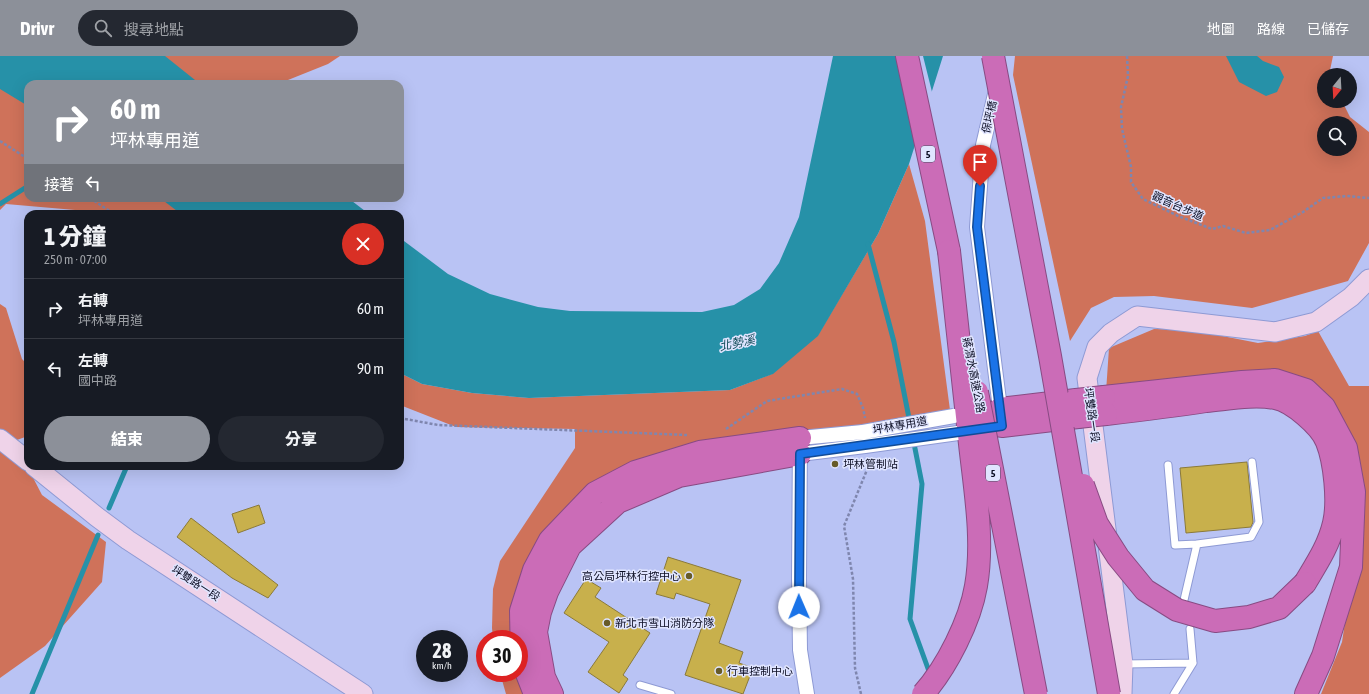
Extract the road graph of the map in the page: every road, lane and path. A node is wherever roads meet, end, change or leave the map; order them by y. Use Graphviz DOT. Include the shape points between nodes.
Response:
graph roads {
  1 [pos="907,56"];
  2 [pos="993,56"];
  3 [pos="1003,56"];
  4 [pos="1128,56"];
  5 [pos="0,141"];
  6 [pos="24,156"];
  7 [pos="1369,198"];
  8 [pos="96,202"];
  9 [pos="108,210"];
  10 [pos="950,251"];
  11 [pos="1369,279"];
  12 [pos="1050,356"];
  13 [pos="1105,405"];
  14 [pos="1001,417"];
  15 [pos="0,439"];
  16 [pos="800,446"];
  17 [pos="24,458"];
  18 [pos="1252,462"];
  19 [pos="1168,465"];
  20 [pos="39,470"];
  21 [pos="1197,544"];
  22 [pos="1184,600"];
  23 [pos="1190,629"];
  24 [pos="1193,663"];
  25 [pos="1123,664"];
  26 [pos="640,685"];
  27 [pos="363,694"];
  28 [pos="535,694"];
  29 [pos="552,694"];
  30 [pos="671,694"];
  31 [pos="807,694"];
  32 [pos="923,694"];
  33 [pos="1036,694"];
  34 [pos="1109,694"];
  35 [pos="1122,694"];
  36 [pos="1174,694"];
  37 [pos="1306,694"];
  1 -- 10 [label="highway, 蔣渭水高速公路 / 5"];
  2 -- 12 [label="highway, bridge"];
  3 -- 14 [label="street, 保坪橋, bridge" via="983,144 977,227"];
  4 -- 7 [label="path, 觀音台步道" via="1128,76 1121,107 1122,129 1131,167 1130,182 1143,199 1212,229 1223,226 1246,233 1270,230 1323,198"];
  5 -- 6 [label="path"];
  8 -- 9 [label="path"];
  10 -- 32 [label="highway, bridge" via="976,500 978,554 976,586 966,620 948,659"];
  10 -- 33 [label="highway, 蔣渭水高速公路 / 5, bridge"];
  11 -- 25 [label="street, 坪雙路一段" via="1351,298 1316,322 1275,332 1137,316 1097,347 1087,378"];
  12 -- 13 [label="highway, bridge" via="1082,481 1097,524 1118,557 1145,590 1177,610 1215,621 1249,617 1279,608 1305,582 1326,549 1334,522 1336,495 1333,468 1327,441 1314,424 1290,403 1275,398"];
  12 -- 34 [label="highway, bridge"];
  13 -- 14 [label="highway, bridge"];
  13 -- 37 [label="highway" via="1242,382 1275,380 1306,390 1324,407 1346,448 1354,492 1351,567 1323,656"];
  14 -- 16 [label="street, 坪林專用道, bridge" via="954,416"];
  14 -- 16 [label="street, 坪林專用道, bridge" via="958,433 865,446"];
  15 -- 17 [label="street"];
  16 -- 28 [label="highway" via="700,452 635,472 595,493 550,540 534,570 521,610 522,661"];
  16 -- 29 [label="highway" via="679,476 618,502 570,546 547,592 536,632 544,677"];
  16 -- 31 [label="street" via="800,650"];
  18 -- 21 [label="lane" via="1259,522 1251,537"];
  19 -- 21 [label="lane" via="1175,545"];
  20 -- 27 [label="street, 坪雙路一段" via="128,540"];
  21 -- 22 [label="lane"];
  23 -- 24 [label="lane"];
  24 -- 25 [label="lane"];
  24 -- 36 [label="lane"];
  25 -- 34 [label="street"];
  25 -- 35 [label="street, 坪雙路一段"];
  26 -- 30 [label="lane"];
}
